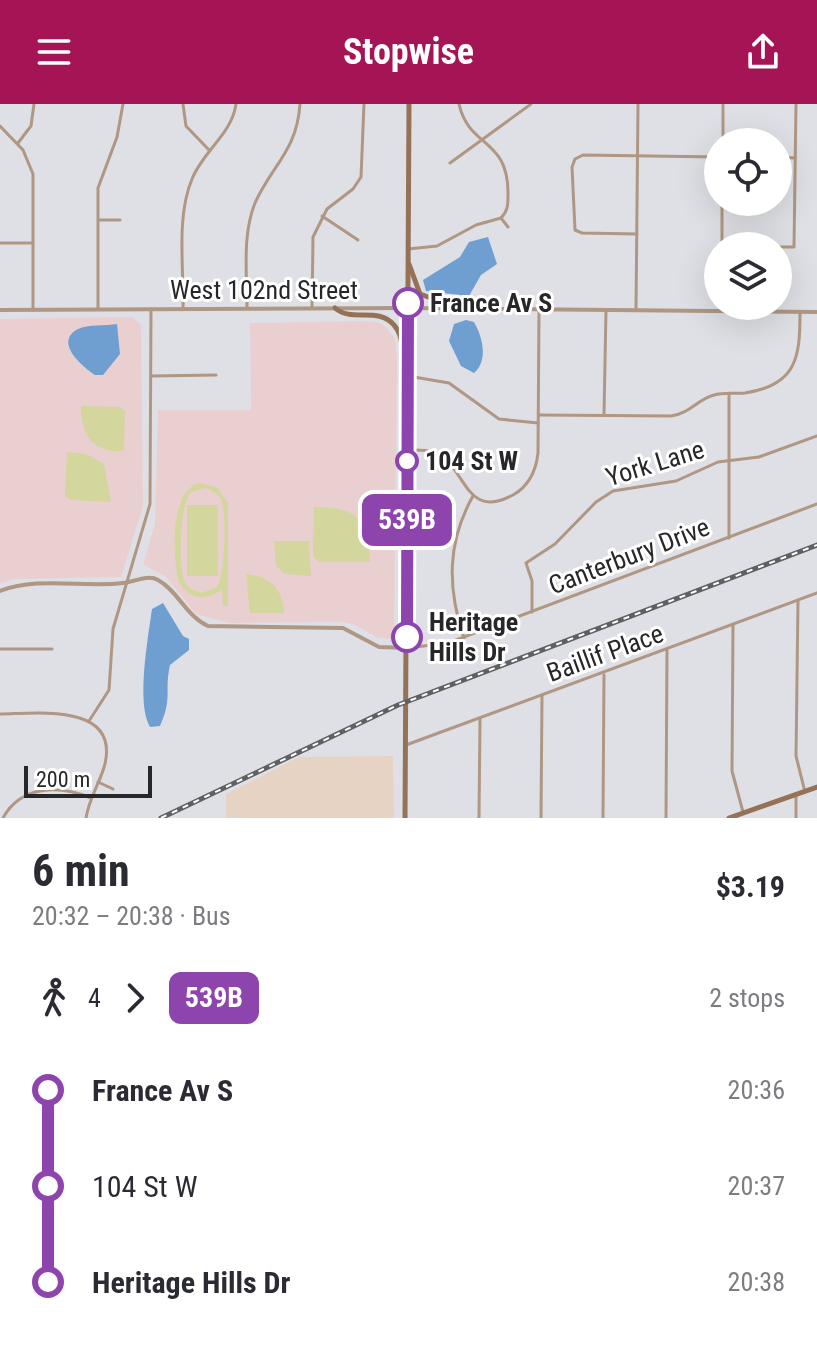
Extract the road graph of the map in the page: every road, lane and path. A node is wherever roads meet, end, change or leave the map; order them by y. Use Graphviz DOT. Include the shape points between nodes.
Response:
graph roads {
  1 [pos="34,104"];
  2 [pos="123,104"];
  3 [pos="183,104"];
  4 [pos="236,104"];
  5 [pos="300,104"];
  6 [pos="364,104"];
  7 [pos="409,104"];
  8 [pos="459,104"];
  9 [pos="531,104"];
  10 [pos="638,104"];
  11 [pos="723,104"];
  12 [pos="796,104"];
  13 [pos="0,126"];
  14 [pos="723,128"];
  15 [pos="484,140"];
  16 [pos="17,144"];
  17 [pos="209,150"];
  18 [pos="637,156"];
  19 [pos="704,157"];
  20 [pos="792,158"];
  21 [pos="795,158"];
  22 [pos="450,163"];
  23 [pos="322,216"];
  24 [pos="501,218"];
  25 [pos="98,220"];
  26 [pos="120,220"];
  27 [pos="508,227"];
  28 [pos="637,234"];
  29 [pos="358,240"];
  30 [pos="0,243"];
  31 [pos="33,243"];
  32 [pos="792,247"];
  33 [pos="408,249"];
  34 [pos="408,263"];
  35 [pos="247,308"];
  36 [pos="312,308"];
  37 [pos="335,308"];
  38 [pos="408,308"];
  39 [pos="458,308"];
  40 [pos="98,309"];
  41 [pos="151,309"];
  42 [pos="183,309"];
  43 [pos="539,309"];
  44 [pos="704,309"];
  45 [pos="0,310"];
  46 [pos="33,310"];
  47 [pos="606,310"];
  48 [pos="636,310"];
  49 [pos="792,312"];
  50 [pos="800,312"];
  51 [pos="817,312"];
  52 [pos="408,361"];
  53 [pos="216,375"];
  54 [pos="151,376"];
  55 [pos="408,376"];
  56 [pos="729,394"];
  57 [pos="539,415"];
  58 [pos="604,415"];
  59 [pos="538,423"];
  60 [pos="817,436"];
  61 [pos="407,450"];
  62 [pos="729,460"];
  63 [pos="473,496"];
  64 [pos="817,504"];
  65 [pos="729,538"];
  66 [pos="127,582"];
  67 [pos="0,591"];
  68 [pos="817,593"];
  69 [pos="798,601"];
  70 [pos="532,612"];
  71 [pos="733,625"];
  72 [pos="464,638"];
  73 [pos="407,648"];
  74 [pos="0,649"];
  75 [pos="52,649"];
  76 [pos="667,650"];
  77 [pos="604,675"];
  78 [pos="542,695"];
  79 [pos="0,714"];
  80 [pos="480,719"];
  81 [pos="89,721"];
  82 [pos="406,745"];
  83 [pos="98,782"];
  84 [pos="817,787"];
  85 [pos="113,789"];
  86 [pos="805,792"];
  87 [pos="796,795"];
  88 [pos="91,798"];
  89 [pos="743,813"];
  90 [pos="3,818"];
  91 [pos="86,818"];
  92 [pos="405,818"];
  93 [pos="479,818"];
  94 [pos="541,818"];
  95 [pos="603,818"];
  96 [pos="666,818"];
  97 [pos="729,818"];
  98 [pos="796,818"];
  1 -- 16 [label="street" via="31,126"];
  2 -- 25 [label="street" via="98,188"];
  3 -- 17 [label="street" via="186,126"];
  4 -- 17 [label="street" via="228,127"];
  5 -- 35 [label="street" via="288,153 259,194 250,218"];
  6 -- 23 [label="street" via="361,177"];
  7 -- 33 [label="main road"];
  8 -- 15 [label="street" via="466,124"];
  9 -- 15 [label="street"];
  10 -- 18 [label="street"];
  11 -- 14 [label="street"];
  12 -- 21 [label="street"];
  13 -- 16 [label="street"];
  15 -- 22 [label="street"];
  15 -- 24 [label="street" via="498,152 508,173 508,206"];
  16 -- 31 [label="street" via="33,174"];
  17 -- 42 [label="street" via="185,206"];
  18 -- 19 [label="street"];
  18 -- 28 [label="street"];
  18 -- 28 [label="street" via="583,155 572,167 575,230"];
  20 -- 21 [label="street"];
  21 -- 32 [label="street"];
  23 -- 29 [label="street"];
  23 -- 36 [label="street" via="313,237"];
  24 -- 27 [label="street"];
  24 -- 33 [label="street" via="437,246"];
  25 -- 26 [label="street"];
  25 -- 40 [label="street"];
  28 -- 48 [label="street"];
  30 -- 31 [label="street"];
  31 -- 46 [label="street"];
  33 -- 34 [label="main road"];
  34 -- 38 [label="main road"];
  34 -- 39 [label="main road" via="420,294"];
  35 -- 36 [label="street, West 102nd Street"];
  35 -- 42 [label="street, West 102nd Street"];
  36 -- 37 [label="street, West 102nd Street"];
  37 -- 38 [label="street, West 102nd Street"];
  37 -- 52 [label="main road" via="390,320"];
  38 -- 39 [label="street, West 102nd Street"];
  38 -- 52 [label="main road"];
  39 -- 43 [label="street, West 102nd Street"];
  40 -- 41 [label="street, West 102nd Street"];
  40 -- 46 [label="street, West 102nd Street"];
  41 -- 42 [label="street, West 102nd Street"];
  41 -- 54 [label="street"];
  43 -- 47 [label="street, West 102nd Street"];
  43 -- 57 [label="street"];
  44 -- 48 [label="street, West 102nd Street"];
  45 -- 46 [label="street, West 102nd Street"];
  47 -- 48 [label="street, West 102nd Street"];
  47 -- 58 [label="street"];
  49 -- 50 [label="street, West 102nd Street"];
  50 -- 51 [label="street, West 102nd Street"];
  50 -- 56 [label="street" via="793,369 758,390"];
  52 -- 55 [label="main road"];
  53 -- 54 [label="street"];
  54 -- 66 [label="street" via="150,504"];
  55 -- 59 [label="street" via="449,383 499,419"];
  55 -- 61 [label="main road"];
  56 -- 58 [label="street" via="710,396 679,415"];
  56 -- 62 [label="street"];
  57 -- 58 [label="street"];
  57 -- 59 [label="street"];
  59 -- 63 [label="street" via="534,473 524,487 489,501"];
  60 -- 62 [label="street, York Lane" via="759,457"];
  61 -- 63 [label="street" via="442,457"];
  61 -- 73 [label="main road"];
  62 -- 65 [label="street"];
  62 -- 70 [label="street, York Lane" via="676,481 623,487 604,496 526,563"];
  63 -- 72 [label="street" via="458,523 453,550 453,599"];
  64 -- 65 [label="street, Canterbury Drive"];
  65 -- 70 [label="street, Canterbury Drive"];
  66 -- 67 [label="street" via="19,585"];
  66 -- 73 [label="street" via="156,579 193,617 217,628 343,628 379,647"];
  66 -- 81 [label="street" via="113,629 112,680"];
  68 -- 69 [label="street, Baillif Place"];
  69 -- 71 [label="street, Baillif Place"];
  69 -- 86 [label="street" via="796,756"];
  70 -- 72 [label="street, Canterbury Drive"];
  71 -- 76 [label="street, Baillif Place"];
  71 -- 89 [label="street" via="732,771"];
  72 -- 73 [label="street, Canterbury Drive"];
  73 -- 82 [label="main road"];
  74 -- 75 [label="street"];
  76 -- 77 [label="street, Baillif Place"];
  76 -- 96 [label="street"];
  77 -- 78 [label="street, Baillif Place"];
  77 -- 95 [label="street"];
  78 -- 80 [label="street, Baillif Place"];
  78 -- 94 [label="street"];
  79 -- 81 [label="street" via="71,714"];
  80 -- 82 [label="street, Baillif Place"];
  80 -- 93 [label="street"];
  81 -- 83 [label="street" via="105,748"];
  82 -- 92 [label="main road"];
  83 -- 85 [label="street"];
  83 -- 88 [label="street"];
  84 -- 86 [label="main road"];
  86 -- 87 [label="main road"];
  87 -- 89 [label="main road"];
  87 -- 98 [label="street"];
  88 -- 90 [label="street" via="65,790 35,792 16,800"];
  88 -- 91 [label="street"];
  89 -- 97 [label="main road"];
}
